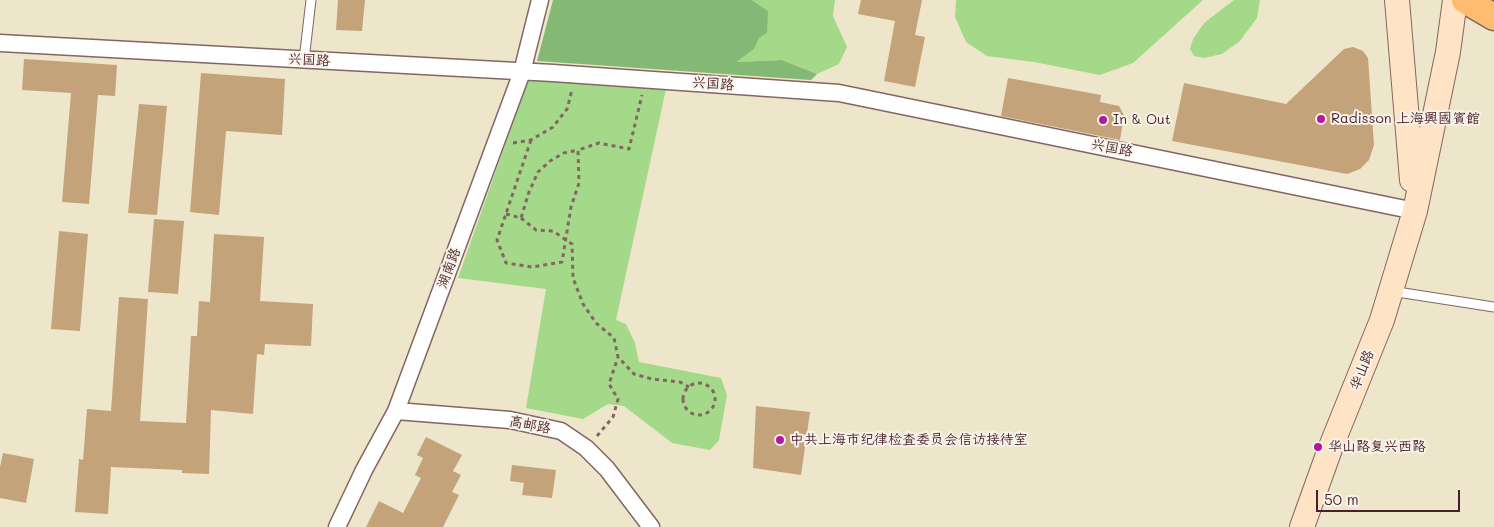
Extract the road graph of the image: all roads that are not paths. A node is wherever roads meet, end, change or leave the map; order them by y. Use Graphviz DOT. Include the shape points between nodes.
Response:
graph roads {
  1 [pos="311,0"];
  2 [pos="540,0"];
  3 [pos="1397,0"];
  4 [pos="1455,0"];
  5 [pos="1465,0"];
  6 [pos="1494,17"];
  7 [pos="0,43"];
  8 [pos="304,60"];
  9 [pos="522,72"];
  10 [pos="1415,211"];
  11 [pos="1391,291"];
  12 [pos="1494,308"];
  13 [pos="396,411"];
  14 [pos="337,527"];
  15 [pos="651,527"];
  16 [pos="1302,527"];
  1 -- 8 [label="lane"];
  2 -- 9 [label="street, 湖南路"];
  3 -- 10 [label="main road, 华山路"];
  4 -- 10 [label="main road, 华山路" via="1448,52"];
  5 -- 6 [label="main road"];
  7 -- 8 [label="street, 兴国路"];
  8 -- 9 [label="street, 兴国路"];
  9 -- 10 [label="street, 兴国路" via="839,93"];
  9 -- 13 [label="street, 湖南路"];
  10 -- 11 [label="main road, 华山路"];
  11 -- 12 [label="lane"];
  11 -- 16 [label="main road, 华山路"];
  13 -- 14 [label="street, 湖南路"];
  13 -- 15 [label="street, 高邮路" via="510,420 561,431 586,448 607,469"];
}
